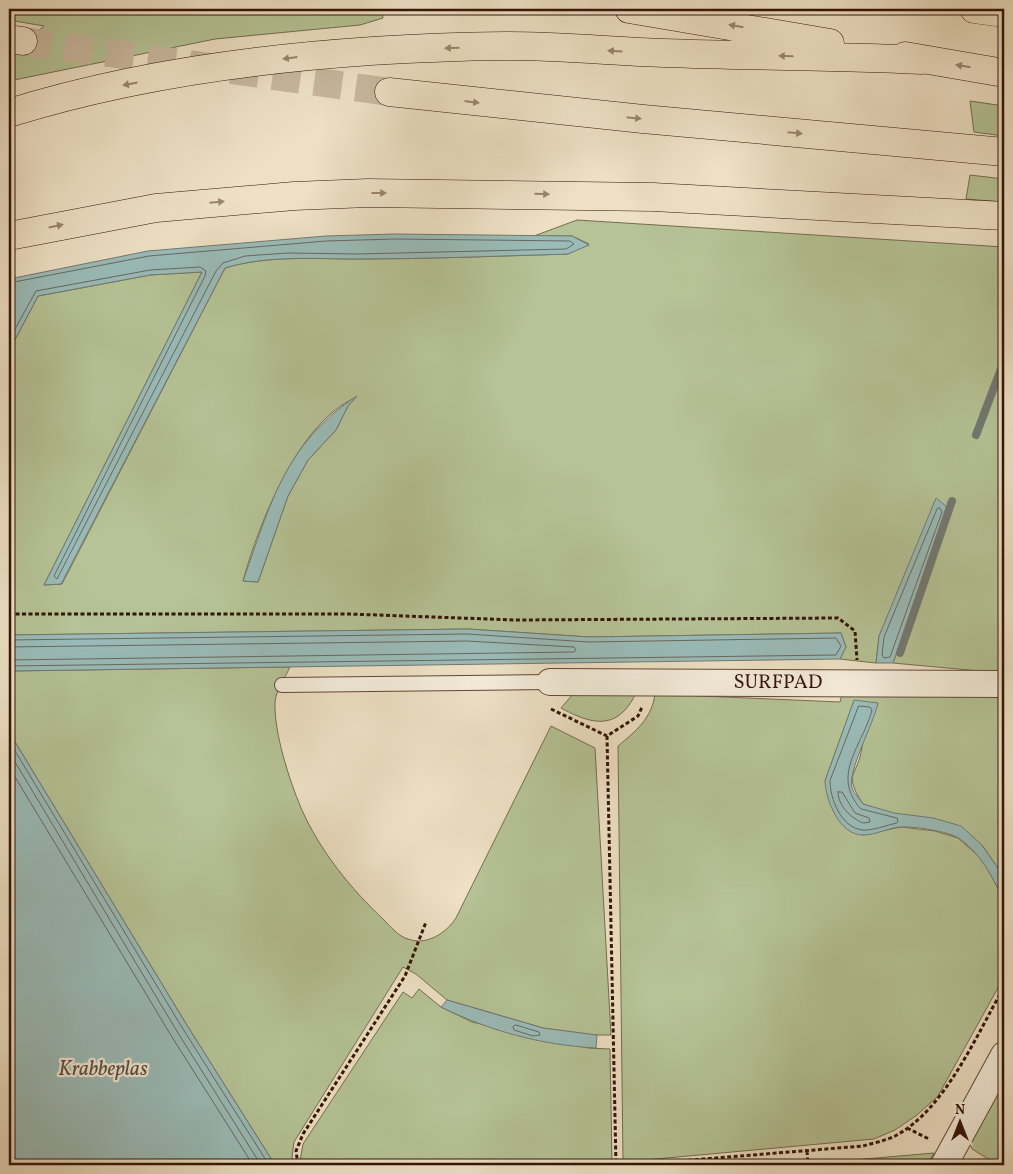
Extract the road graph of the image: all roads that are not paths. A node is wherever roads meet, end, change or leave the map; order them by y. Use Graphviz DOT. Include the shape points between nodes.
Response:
graph roads {
  1 [pos="629,9"];
  2 [pos="974,9"];
  3 [pos="1004,13"];
  4 [pos="922,60"];
  5 [pos="1004,73"];
  6 [pos="389,92"];
  7 [pos="9,113"];
  8 [pos="1004,152"];
  9 [pos="1004,216"];
  10 [pos="9,236"];
  11 [pos="1004,684"];
  12 [pos="282,685"];
  13 [pos="549,694"];
  14 [pos="1004,1055"];
  15 [pos="944,1165"];
  4 -- 1 [label="highway, one-way"];
  2 -- 3 [label="highway"];
  5 -- 4 [label="highway, one-way"];
  4 -- 7 [label="highway, one-way" via="508,46 407,50 297,57 198,70"];
  6 -- 8 [label="highway, one-way"];
  10 -- 9 [label="highway, one-way" via="156,208 368,193 653,197"];
  11 -- 13 [label="street, SURFPAD" via="655,681"];
  12 -- 13 [label="lane"];
  14 -- 15 [label="street"];
}
